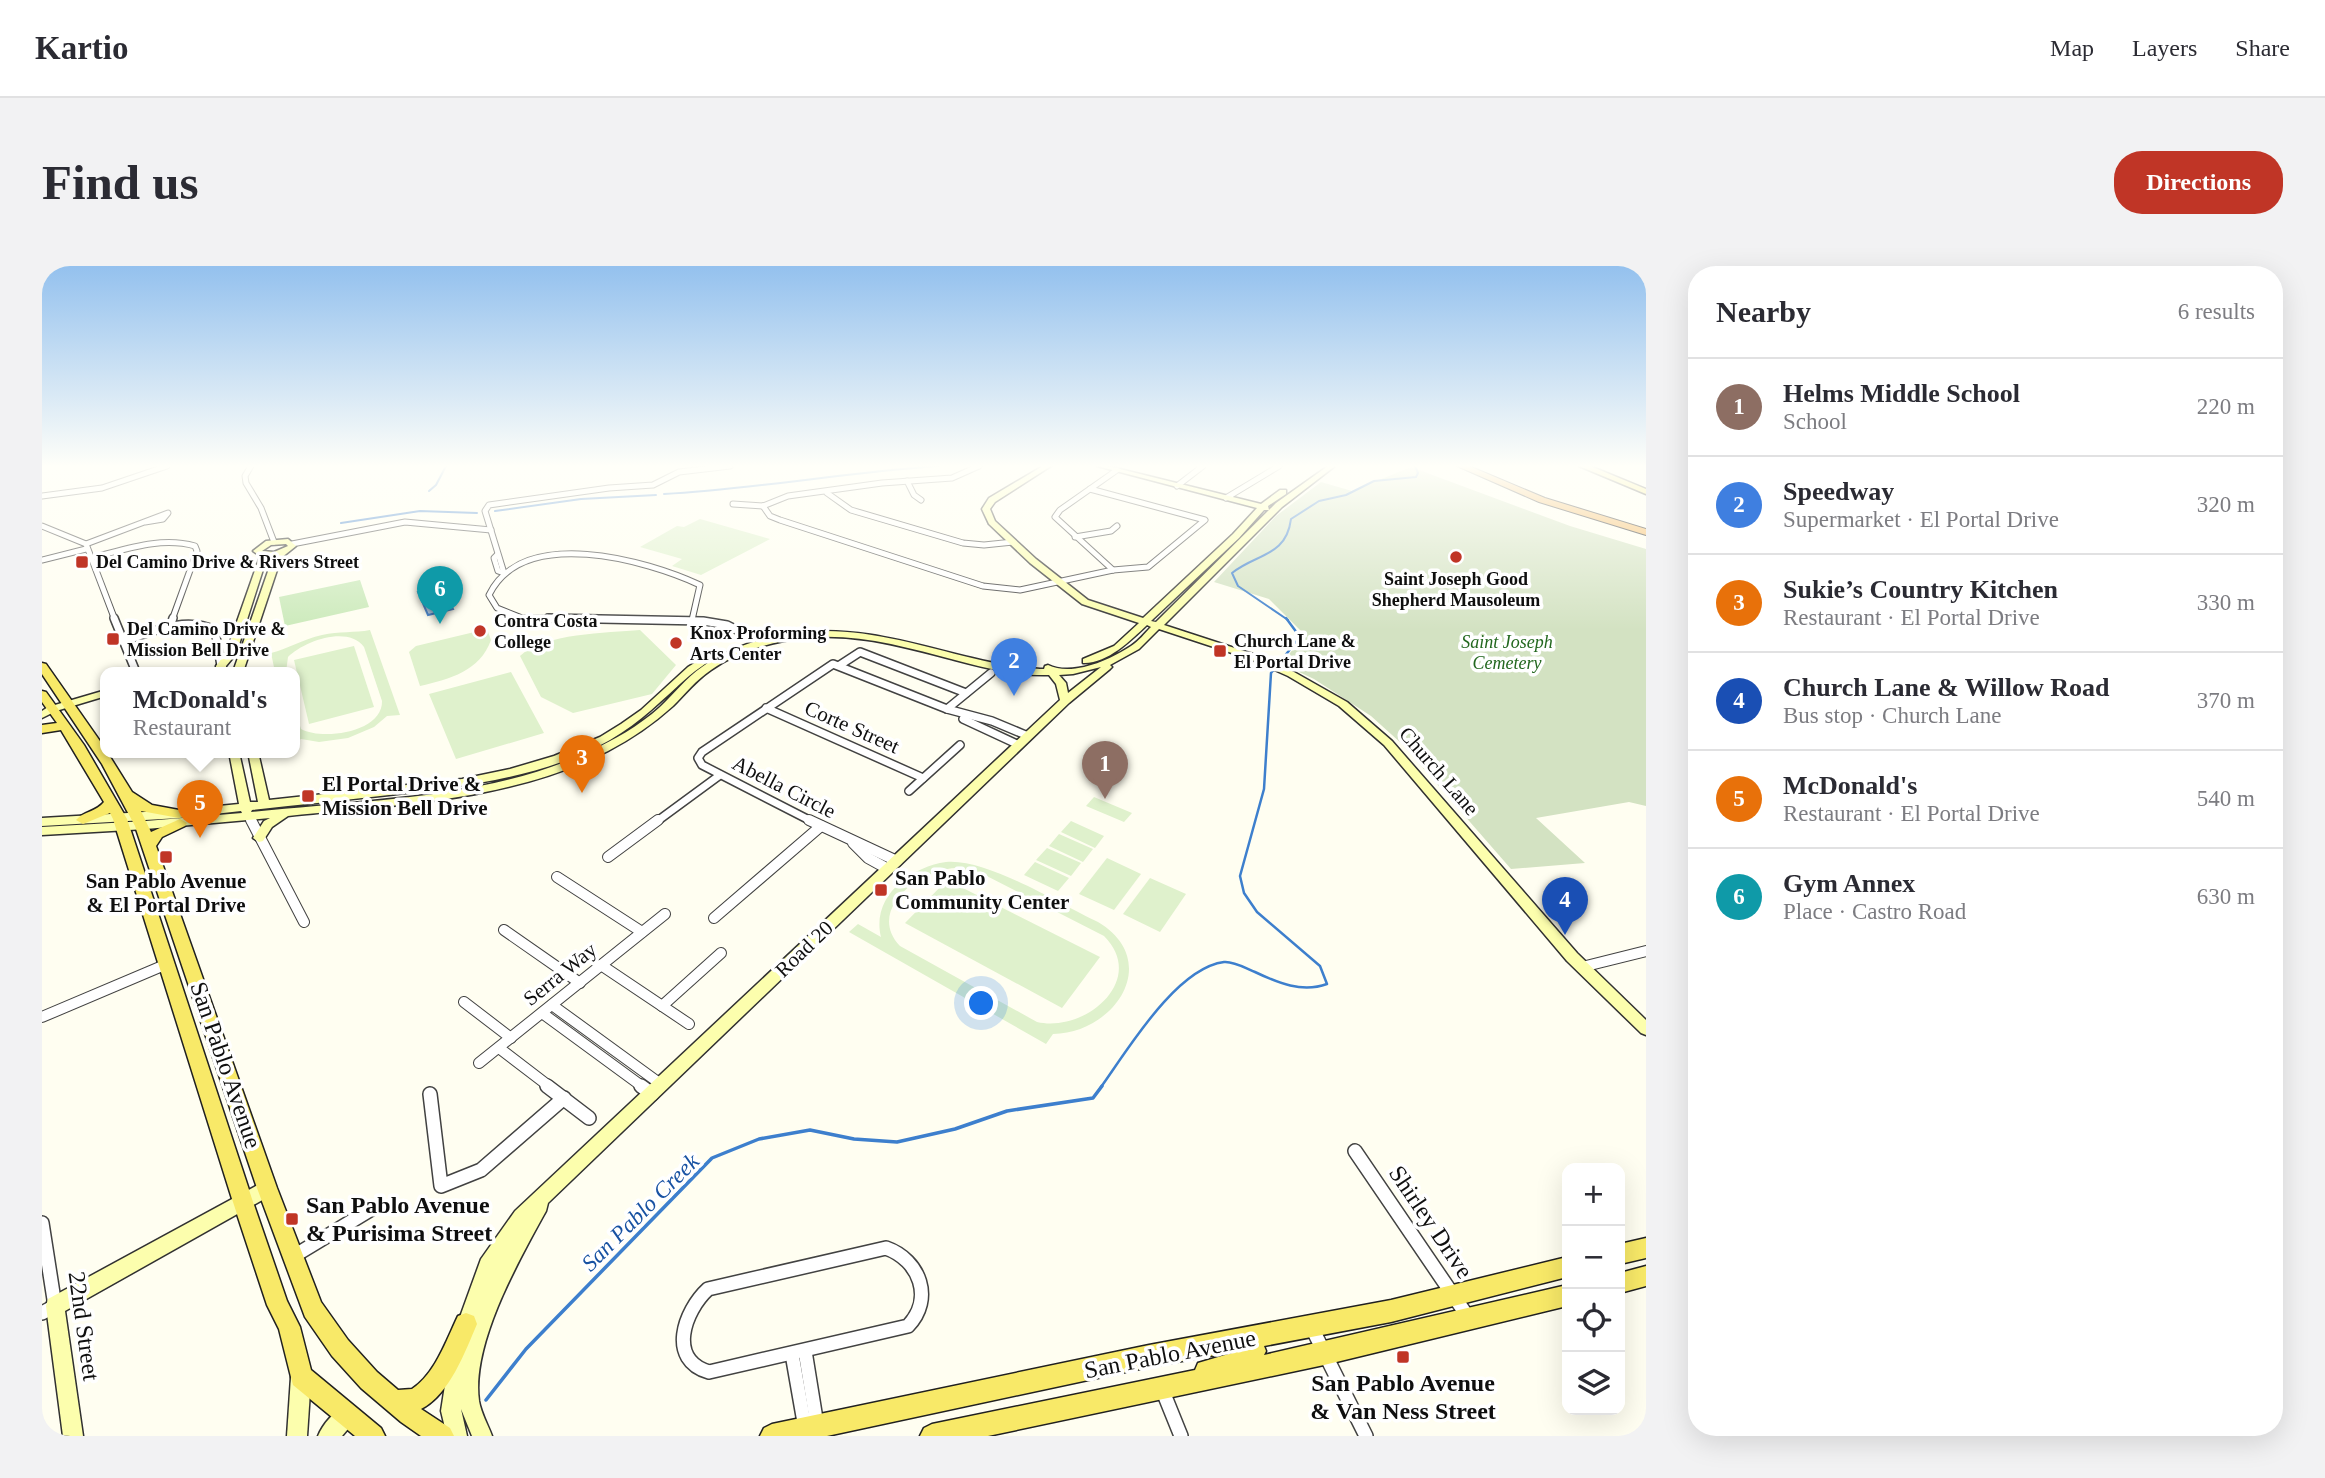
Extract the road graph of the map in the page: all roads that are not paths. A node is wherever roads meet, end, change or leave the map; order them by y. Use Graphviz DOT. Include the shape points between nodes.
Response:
graph roads {
  1 [pos="266,521"];
  2 [pos="488,521"];
  3 [pos="782,521"];
  4 [pos="887,521"];
  5 [pos="992,521"];
  6 [pos="1059,521"];
  7 [pos="1204,521"];
  8 [pos="1250,521"];
  9 [pos="1263,521"];
  10 [pos="1609,521"];
  11 [pos="145,522"];
  12 [pos="42,526"];
  13 [pos="1117,526"];
  14 [pos="491,530"];
  15 [pos="1646,532"];
  16 [pos="1075,537"];
  17 [pos="274,541"];
  18 [pos="1013,542"];
  19 [pos="292,544"];
  20 [pos="86,547"];
  21 [pos="282,553"];
  22 [pos="264,555"];
  23 [pos="90,558"];
  24 [pos="42,560"];
  25 [pos="1113,570"];
  26 [pos="504,573"];
  27 [pos="1058,582"];
  28 [pos="692,620"];
  29 [pos="1144,623"];
  30 [pos="1157,627"];
  31 [pos="170,628"];
  32 [pos="754,640"];
  33 [pos="125,641"];
  34 [pos="1113,662"];
  35 [pos="42,666"];
  36 [pos="840,666"];
  37 [pos="134,667"];
  38 [pos="221,667"];
  39 [pos="222,667"];
  40 [pos="239,667"];
  41 [pos="1050,669"];
  42 [pos="991,673"];
  43 [pos="966,693"];
  44 [pos="42,694"];
  45 [pos="100,695"];
  46 [pos="1065,701"];
  47 [pos="69,703"];
  48 [pos="766,708"];
  49 [pos="947,709"];
  50 [pos="50,712"];
  51 [pos="42,722"];
  52 [pos="65,726"];
  53 [pos="42,729"];
  54 [pos="1023,741"];
  55 [pos="960,745"];
  56 [pos="100,747"];
  57 [pos="106,758"];
  58 [pos="235,758"];
  59 [pos="254,758"];
  60 [pos="720,775"];
  61 [pos="923,778"];
  62 [pos="909,791"];
  63 [pos="128,796"];
  64 [pos="111,802"];
  65 [pos="264,803"];
  66 [pos="246,811"];
  67 [pos="296,811"];
  68 [pos="179,818"];
  69 [pos="83,820"];
  70 [pos="42,822"];
  71 [pos="140,822"];
  72 [pos="122,823"];
  73 [pos="821,826"];
  74 [pos="42,831"];
  75 [pos="259,838"];
  76 [pos="149,845"];
  77 [pos="608,857"];
  78 [pos="892,865"];
  79 [pos="557,877"];
  80 [pos="665,914"];
  81 [pos="152,916"];
  82 [pos="714,918"];
  83 [pos="304,922"];
  84 [pos="505,930"];
  85 [pos="642,932"];
  86 [pos="184,942"];
  87 [pos="1646,951"];
  88 [pos="721,953"];
  89 [pos="167,964"];
  90 [pos="601,965"];
  91 [pos="1582,967"];
  92 [pos="580,983"];
  93 [pos="198,985"];
  94 [pos="464,1002"];
  95 [pos="552,1005"];
  96 [pos="662,1006"];
  97 [pos="542,1013"];
  98 [pos="42,1017"];
  99 [pos="689,1024"];
  100 [pos="1646,1029"];
  101 [pos="511,1038"];
  102 [pos="601,1040"];
  103 [pos="499,1048"];
  104 [pos="591,1049"];
  105 [pos="480,1063"];
  106 [pos="657,1089"];
  107 [pos="430,1094"];
  108 [pos="564,1098"];
  109 [pos="589,1118"];
  110 [pos="1355,1151"];
  111 [pos="267,1188"];
  112 [pos="544,1197"];
  113 [pos="243,1202"];
  114 [pos="375,1208"];
  115 [pos="42,1223"];
  116 [pos="1646,1248"];
  117 [pos="1625,1253"];
  118 [pos="294,1256"];
  119 [pos="1562,1268"];
  120 [pos="1646,1276"];
  121 [pos="1625,1282"];
  122 [pos="1453,1295"];
  123 [pos="1562,1296"];
  124 [pos="48,1309"];
  125 [pos="1469,1318"];
  126 [pos="466,1325"];
  127 [pos="1311,1328"];
  128 [pos="1249,1340"];
  129 [pos="799,1352"];
  130 [pos="1324,1354"];
  131 [pos="301,1377"];
  132 [pos="1200,1380"];
  133 [pos="1161,1387"];
  134 [pos="395,1401"];
  135 [pos="346,1416"];
  136 [pos="811,1426"];
  137 [pos="73,1436"];
  138 [pos="297,1436"];
  139 [pos="328,1436"];
  140 [pos="373,1436"];
  141 [pos="442,1436"];
  142 [pos="457,1436"];
  143 [pos="482,1436"];
  144 [pos="772,1436"];
  145 [pos="932,1436"];
  146 [pos="1181,1436"];
  147 [pos="1366,1436"];
  1 -- 17 [label="street"];
  2 -- 14 [label="street"];
  3 -- 27 [label="street" via="983,586 1014,590"];
  4 -- 18 [label="street" via="963,543"];
  5 -- 18 [label="street, Church Lane"];
  6 -- 16 [label="street"];
  7 -- 25 [label="street" via="1154,564"];
  8 -- 29 [label="street"];
  9 -- 30 [label="street, Road 20"];
  10 -- 15 [label="highway"];
  11 -- 20 [label="street"];
  12 -- 20 [label="street"];
  13 -- 16 [label="street"];
  14 -- 19 [label="street" via="405,522"];
  14 -- 26 [label="street" via="494,558 498,571"];
  16 -- 25 [label="street"];
  17 -- 19 [label="street"];
  17 -- 22 [label="street" via="258,549 257,553"];
  18 -- 27 [label="street, Church Lane"];
  19 -- 21 [label="street"];
  20 -- 23 [label="street"];
  20 -- 24 [label="street"];
  21 -- 22 [label="street"];
  21 -- 40 [label="street"];
  22 -- 39 [label="street" via="231,654"];
  23 -- 31 [label="street" via="160,543 195,546"];
  23 -- 33 [label="street"];
  25 -- 27 [label="street"];
  26 -- 28 [label="street" via="489,595 497,608 522,618"];
  26 -- 28 [label="street" via="557,555 607,556 700,585"];
  27 -- 29 [label="street, Church Lane" via="1091,605"];
  28 -- 32 [label="street" via="727,625"];
  29 -- 30 [label="street, Church Lane"];
  29 -- 41 [label="street" via="1109,653"];
  30 -- 34 [label="street, Road 20"];
  30 -- 91 [label="street, Church Lane" via="1266,663 1343,705 1388,743"];
  31 -- 33 [label="street"];
  31 -- 38 [label="street" via="194,624 213,628"];
  32 -- 41 [label="street" via="816,628 871,630"];
  32 -- 65 [label="street" via="722,650 691,668 643,714 612,734 544,764 462,783"];
  32 -- 67 [label="street" via="708,667 641,727 579,760 486,788"];
  33 -- 37 [label="street"];
  34 -- 41 [label="street"];
  34 -- 46 [label="street, Road 20"];
  35 -- 47 [label="main road, San Pablo Avenue"];
  36 -- 43 [label="street, Abella Circle" via="860,652"];
  36 -- 48 [label="street, Abella Circle" via="826,666"];
  36 -- 49 [label="street"];
  41 -- 46 [label="street" via="1065,692"];
  42 -- 43 [label="street"];
  43 -- 49 [label="street"];
  44 -- 50 [label="main road, San Pablo Avenue"];
  45 -- 47 [label="street"];
  46 -- 54 [label="street, Road 20"];
  47 -- 50 [label="street"];
  47 -- 56 [label="main road, San Pablo Avenue"];
  48 -- 60 [label="street, Abella Circle" via="702,752 698,758 702,765"];
  48 -- 61 [label="street, Corte Street"];
  49 -- 54 [label="street"];
  50 -- 51 [label="street"];
  50 -- 52 [label="main road, San Pablo Avenue"];
  52 -- 53 [label="main road"];
  52 -- 64 [label="main road, San Pablo Avenue"];
  54 -- 78 [label="street, Road 20"];
  55 -- 61 [label="street"];
  57 -- 63 [label="main road, San Pablo Avenue"];
  58 -- 66 [label="street"];
  59 -- 65 [label="street"];
  60 -- 73 [label="street, Abella Circle"];
  60 -- 77 [label="street"];
  61 -- 62 [label="street"];
  63 -- 68 [label="main road" via="148,809"];
  63 -- 71 [label="main road, San Pablo Avenue"];
  64 -- 69 [label="main road" via="103,812"];
  64 -- 72 [label="main road, San Pablo Avenue"];
  65 -- 66 [label="street"];
  66 -- 67 [label="street"];
  66 -- 68 [label="street"];
  66 -- 75 [label="street"];
  67 -- 75 [label="street" via="268,824"];
  68 -- 71 [label="street"];
  68 -- 76 [label="main road"];
  69 -- 70 [label="street"];
  69 -- 72 [label="street"];
  71 -- 72 [label="street"];
  71 -- 76 [label="main road, San Pablo Avenue"];
  72 -- 74 [label="street"];
  72 -- 81 [label="main road, San Pablo Avenue"];
  73 -- 78 [label="street, Abella Circle" via="852,842 868,858"];
  73 -- 82 [label="street"];
  75 -- 83 [label="street"];
  76 -- 86 [label="main road, San Pablo Avenue"];
  78 -- 106 [label="street, Road 20"];
  79 -- 85 [label="street"];
  80 -- 85 [label="street, Serra Way"];
  81 -- 86 [label="main road" via="161,918 171,941"];
  81 -- 89 [label="main road, San Pablo Avenue"];
  84 -- 92 [label="street"];
  85 -- 90 [label="street, Serra Way"];
  86 -- 93 [label="main road, San Pablo Avenue"];
  87 -- 91 [label="street"];
  88 -- 96 [label="street"];
  89 -- 93 [label="main road" via="177,967 181,979"];
  89 -- 98 [label="street"];
  89 -- 113 [label="main road, San Pablo Avenue"];
  90 -- 92 [label="street, Serra Way"];
  90 -- 96 [label="street"];
  91 -- 100 [label="street, Church Lane"];
  92 -- 95 [label="street, Serra Way"];
  93 -- 111 [label="main road, San Pablo Avenue"];
  94 -- 101 [label="street"];
  95 -- 97 [label="street, Serra Way"];
  95 -- 102 [label="street"];
  96 -- 99 [label="street"];
  97 -- 101 [label="street, Serra Way"];
  97 -- 104 [label="street"];
  101 -- 103 [label="street, Serra Way"];
  102 -- 104 [label="street"];
  102 -- 106 [label="street"];
  103 -- 105 [label="street, Serra Way"];
  103 -- 108 [label="street"];
  104 -- 106 [label="street"];
  106 -- 112 [label="street, Road 20"];
  107 -- 108 [label="street" via="441,1186 489,1164"];
  108 -- 109 [label="street"];
  110 -- 122 [label="street, Shirley Drive"];
  111 -- 113 [label="street"];
  111 -- 118 [label="main road, San Pablo Avenue"];
  112 -- 126 [label="street, Road 20" via="521,1217 487,1265"];
  112 -- 143 [label="street, Road 20" via="504,1271 479,1339 469,1397"];
  113 -- 124 [label="street"];
  113 -- 131 [label="main road, San Pablo Avenue" via="289,1327"];
  114 -- 118 [label="street"];
  115 -- 124 [label="street, 22nd Street"];
  116 -- 117 [label="main road"];
  118 -- 134 [label="main road, San Pablo Avenue" via="313,1309 369,1380"];
  119 -- 122 [label="main road, San Pablo Avenue"];
  120 -- 121 [label="main road"];
  122 -- 125 [label="street, Shirley Drive"];
  122 -- 127 [label="main road, San Pablo Avenue"];
  123 -- 125 [label="main road, San Pablo Avenue"];
  124 -- 137 [label="street, 22nd Street"];
  125 -- 130 [label="main road, San Pablo Avenue"];
  126 -- 134 [label="main road" via="426,1391 413,1401"];
  126 -- 142 [label="street, Road 20" via="451,1410"];
  127 -- 128 [label="main road, San Pablo Avenue"];
  127 -- 130 [label="street"];
  128 -- 132 [label="main road" via="1255,1351 1250,1359 1213,1367"];
  128 -- 136 [label="main road, San Pablo Avenue" via="1149,1356"];
  129 -- 129 [label="street" via="704,1371 687,1355 687,1315 713,1286 886,1248 911,1260 923,1300 913,1323"];
  129 -- 136 [label="street"];
  130 -- 132 [label="main road, San Pablo Avenue"];
  130 -- 147 [label="street"];
  131 -- 135 [label="main road"];
  131 -- 138 [label="street"];
  132 -- 133 [label="main road, San Pablo Avenue"];
  133 -- 145 [label="main road, San Pablo Avenue"];
  133 -- 146 [label="street"];
  134 -- 141 [label="main road, San Pablo Avenue"];
  135 -- 139 [label="street"];
  135 -- 140 [label="main road"];
  136 -- 144 [label="main road, San Pablo Avenue"];
}
